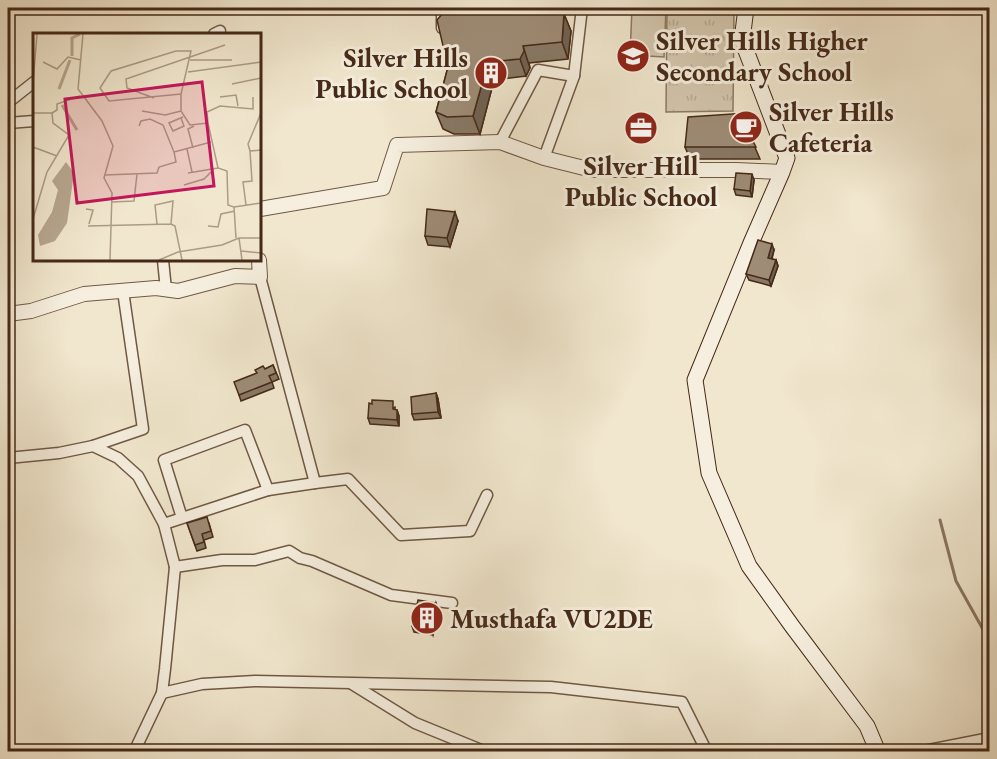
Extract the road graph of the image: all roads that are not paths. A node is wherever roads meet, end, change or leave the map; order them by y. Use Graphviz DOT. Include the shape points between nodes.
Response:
graph roads {
  1 [pos="442,8"];
  2 [pos="582,8"];
  3 [pos="746,8"];
  4 [pos="442,30"];
  5 [pos="574,76"];
  6 [pos="33,83"];
  7 [pos="10,101"];
  8 [pos="33,121"];
  9 [pos="8,123"];
  10 [pos="500,142"];
  11 [pos="544,158"];
  12 [pos="782,172"];
  13 [pos="261,209"];
  14 [pos="164,261"];
  15 [pos="259,261"];
  16 [pos="260,277"];
  17 [pos="166,290"];
  18 [pos="123,291"];
  19 [pos="8,314"];
  20 [pos="93,446"];
  21 [pos="8,458"];
  22 [pos="315,483"];
  23 [pos="267,490"];
  24 [pos="487,495"];
  25 [pos="182,518"];
  26 [pos="164,524"];
  27 [pos="175,567"];
  28 [pos="452,603"];
  29 [pos="352,684"];
  30 [pos="162,693"];
  31 [pos="990,738"];
  32 [pos="134,752"];
  33 [pos="486,752"];
  34 [pos="707,752"];
  35 [pos="878,752"];
  36 [pos="919,752"];
  1 -- 4 [label="street"];
  2 -- 5 [label="street"];
  3 -- 12 [label="main road" via="742,40 787,158"];
  5 -- 10 [label="street" via="538,70"];
  5 -- 11 [label="street"];
  6 -- 7 [label="street"];
  8 -- 9 [label="street"];
  10 -- 11 [label="street"];
  10 -- 13 [label="street" via="397,145 383,188"];
  11 -- 12 [label="street" via="592,170"];
  12 -- 35 [label="main road" via="694,380 709,473 749,566 867,726"];
  14 -- 17 [label="street"];
  15 -- 16 [label="street"];
  16 -- 17 [label="street" via="235,276 178,291"];
  16 -- 22 [label="street"];
  17 -- 18 [label="street"];
  18 -- 19 [label="street" via="84,294"];
  18 -- 20 [label="street" via="143,429"];
  20 -- 21 [label="street"];
  20 -- 26 [label="street" via="118,458 138,476"];
  22 -- 23 [label="street"];
  22 -- 24 [label="street" via="348,478 401,535 470,531"];
  23 -- 25 [label="street"];
  23 -- 25 [label="street" via="245,430 164,460"];
  25 -- 26 [label="street"];
  26 -- 27 [label="street"];
  27 -- 28 [label="street" via="255,560 289,551 391,595"];
  27 -- 30 [label="street"];
  29 -- 30 [label="street" via="228,682"];
  29 -- 33 [label="street" via="415,723"];
  29 -- 34 [label="street" via="551,687 682,702"];
  30 -- 32 [label="street"];
  31 -- 36 [label="street"];
}
